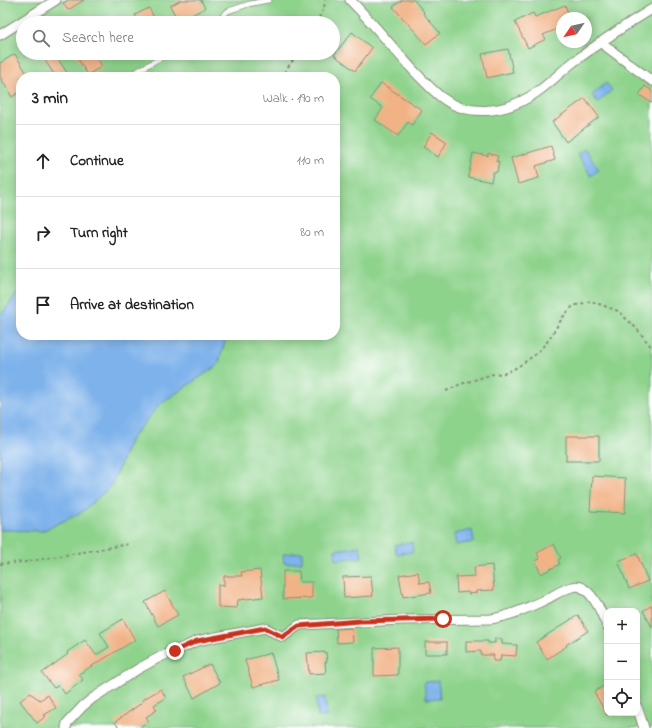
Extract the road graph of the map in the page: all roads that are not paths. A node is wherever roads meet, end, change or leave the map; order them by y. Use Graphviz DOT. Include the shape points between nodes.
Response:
graph roads {
  1 [pos="56,0"];
  2 [pos="268,0"];
  3 [pos="350,0"];
  4 [pos="652,9"];
  5 [pos="30,16"];
  6 [pos="223,16"];
  7 [pos="16,25"];
  8 [pos="0,35"];
  9 [pos="600,42"];
  10 [pos="157,60"];
  11 [pos="136,72"];
  12 [pos="652,81"];
  13 [pos="604,620"];
  14 [pos="640,716"];
  15 [pos="66,728"];
  16 [pos="644,728"];
  1 -- 5 [label="street"];
  2 -- 6 [label="lane" via="228,11"];
  3 -- 9 [label="street" via="440,97 464,109 499,109 523,100 536,93"];
  4 -- 9 [label="street"];
  7 -- 8 [label="street"];
  9 -- 12 [label="street"];
  10 -- 11 [label="lane"];
  13 -- 15 [label="street" via="588,592 575,587 528,608 492,619 360,621 299,626 283,637 265,628 230,634 197,641 138,669 83,706 67,723"];
  14 -- 16 [label="street"];
}
